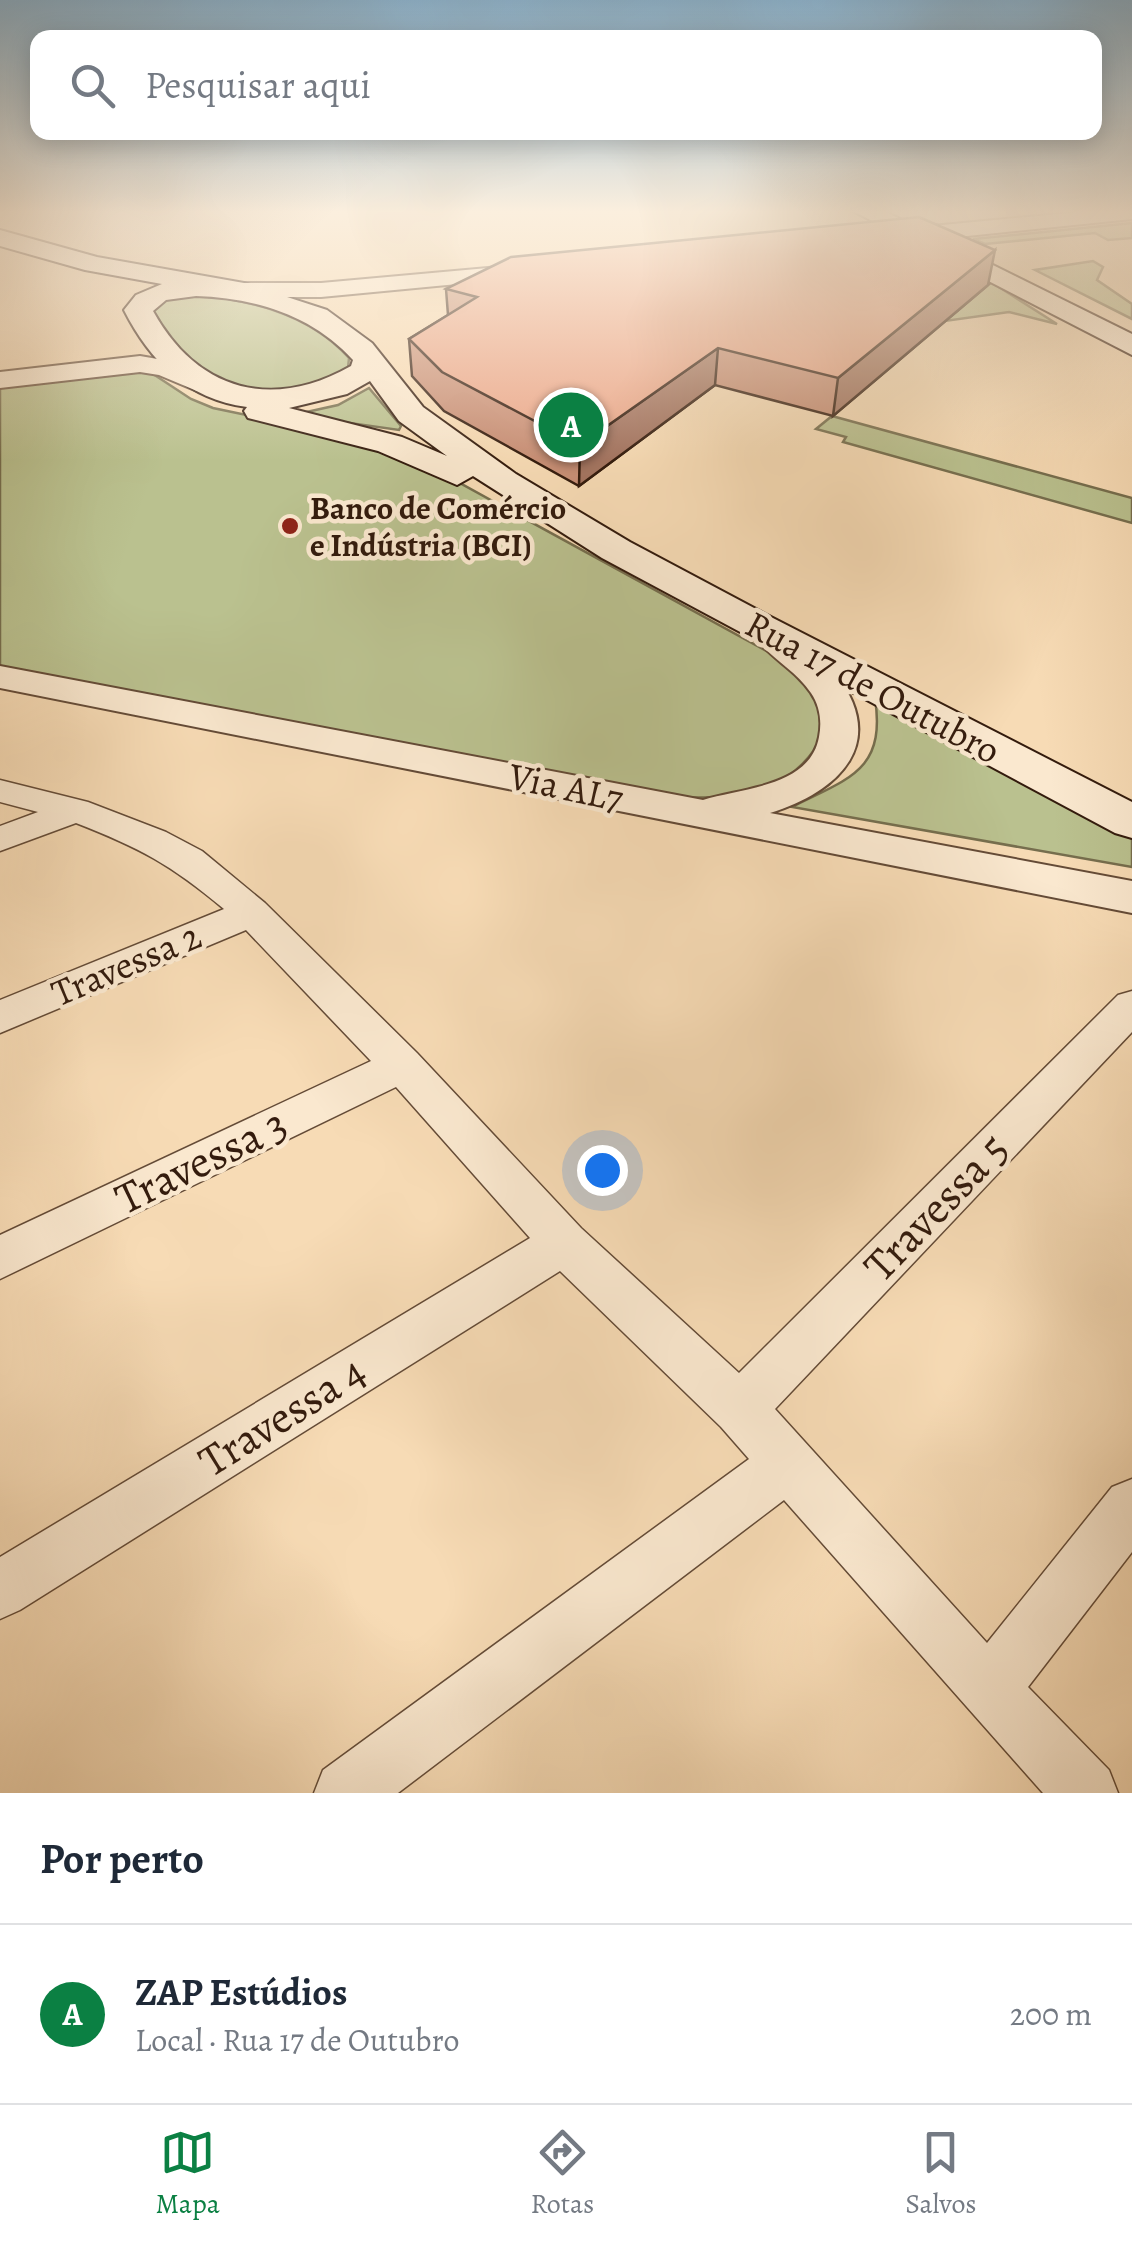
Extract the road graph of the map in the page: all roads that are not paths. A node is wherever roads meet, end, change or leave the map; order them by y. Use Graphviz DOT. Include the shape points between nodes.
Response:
graph roads {
  1 [pos="111,294"];
  2 [pos="159,294"];
  3 [pos="247,294"];
  4 [pos="1028,294"];
  5 [pos="142,321"];
  6 [pos="1132,346"];
  7 [pos="361,349"];
  8 [pos="0,364"];
  9 [pos="0,380"];
  10 [pos="197,383"];
  11 [pos="616,550"];
  12 [pos="756,626"];
  13 [pos="0,677"];
  14 [pos="0,791"];
  15 [pos="76,810"];
  16 [pos="678,810"];
  17 [pos="1132,822"];
  18 [pos="0,838"];
  19 [pos="1132,897"];
  20 [pos="252,912"];
  21 [pos="1132,1006"];
  22 [pos="0,1017"];
  23 [pos="402,1065"];
  24 [pos="564,1243"];
  25 [pos="0,1258"];
  26 [pos="740,1409"];
  27 [pos="786,1464"];
  28 [pos="1132,1508"];
  29 [pos="0,1590"];
  30 [pos="988,1689"];
  31 [pos="346,1793"];
  32 [pos="1086,1793"];
  1 -- 5 [label="main road"];
  2 -- 5 [label="main road" via="138,310"];
  3 -- 7 [label="main road, Rua 17 de Outubro" via="311,314"];
  4 -- 6 [label="main road"];
  5 -- 8 [label="street" via="144,332 124,348"];
  5 -- 10 [label="main road" via="169,359"];
  7 -- 10 [label="main road" via="366,370 309,396 257,401"];
  7 -- 11 [label="main road, Rua 17 de Outubro" via="431,432"];
  9 -- 10 [label="street" via="140,364"];
  10 -- 11 [label="main road, Rua 17 de Outubro" via="269,414 420,456"];
  11 -- 12 [label="main road, Rua 17 de Outubro"];
  12 -- 16 [label="street" via="820,673 842,715 841,746 825,770 798,788 738,807"];
  12 -- 17 [label="main road, Rua 17 de Outubro"];
  13 -- 16 [label="street, Via AL7"];
  14 -- 15 [label="street"];
  15 -- 18 [label="street"];
  15 -- 20 [label="street" via="189,860"];
  16 -- 19 [label="street, Via AL7"];
  20 -- 22 [label="street, Travessa 2"];
  20 -- 23 [label="street"];
  21 -- 26 [label="street, Travessa 5"];
  23 -- 24 [label="street"];
  23 -- 25 [label="street, Travessa 3"];
  24 -- 26 [label="street"];
  24 -- 29 [label="street, Travessa 4"];
  26 -- 27 [label="street"];
  27 -- 30 [label="street"];
  27 -- 31 [label="street"];
  28 -- 30 [label="street"];
  30 -- 32 [label="street"];
}
